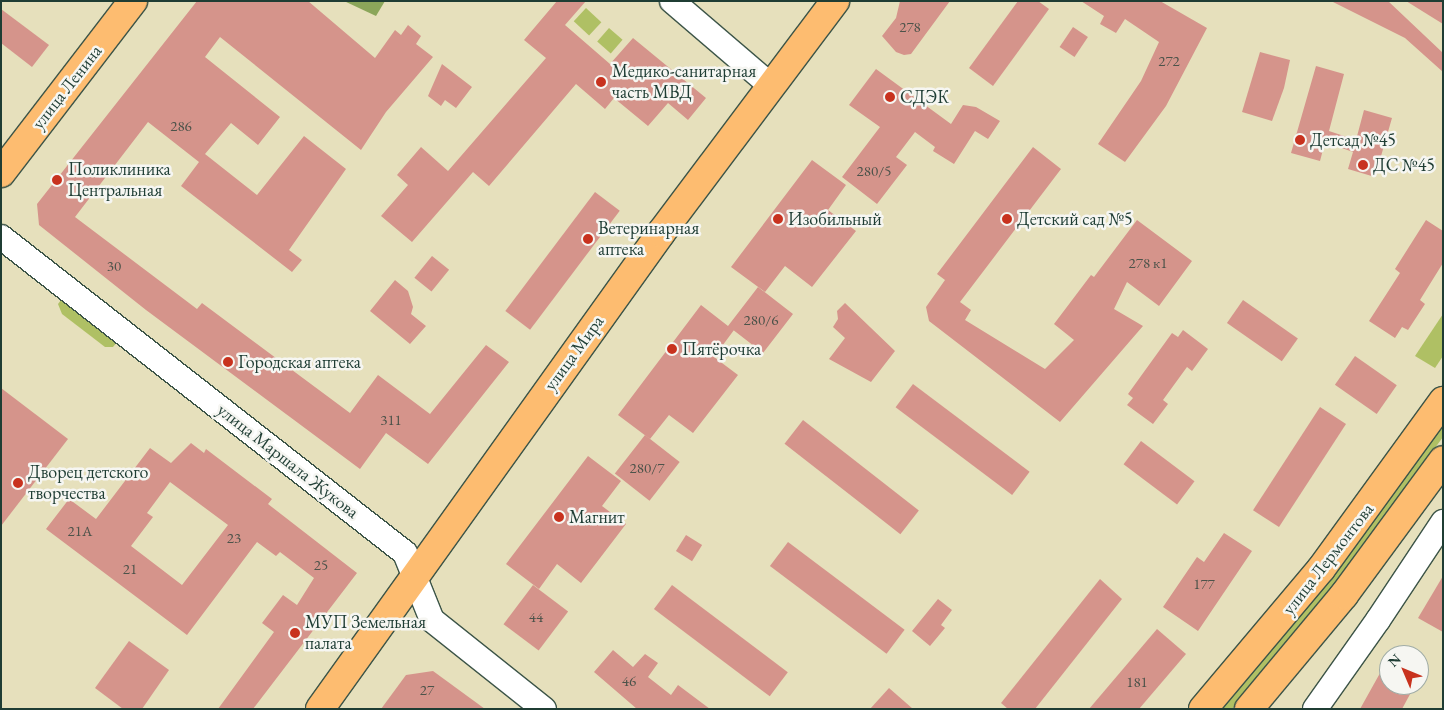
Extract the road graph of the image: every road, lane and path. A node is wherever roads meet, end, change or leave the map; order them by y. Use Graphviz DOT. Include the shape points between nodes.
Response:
graph roads {
  1 [pos="133,1"];
  2 [pos="672,1"];
  3 [pos="835,1"];
  4 [pos="771,86"];
  5 [pos="1,172"];
  6 [pos="1,237"];
  7 [pos="1443,401"];
  8 [pos="1443,460"];
  9 [pos="1443,522"];
  10 [pos="414,576"];
  11 [pos="320,709"];
  12 [pos="544,709"];
  13 [pos="1203,709"];
  14 [pos="1250,709"];
  15 [pos="1315,709"];
  1 -- 5 [label="main road, улица Ленина"];
  2 -- 4 [label="street"];
  3 -- 4 [label="main road, улица Мира"];
  4 -- 10 [label="main road, улица Мира"];
  6 -- 10 [label="street, улица Маршала Жукова" via="405,552"];
  7 -- 13 [label="main road, улица Лермонтова" via="1326,562"];
  8 -- 14 [label="main road, улица Лермонтова" via="1344,595"];
  9 -- 15 [label="street"];
  10 -- 11 [label="main road, улица Мира"];
  10 -- 12 [label="street, улица Маршала Жукова" via="432,620"];
}
